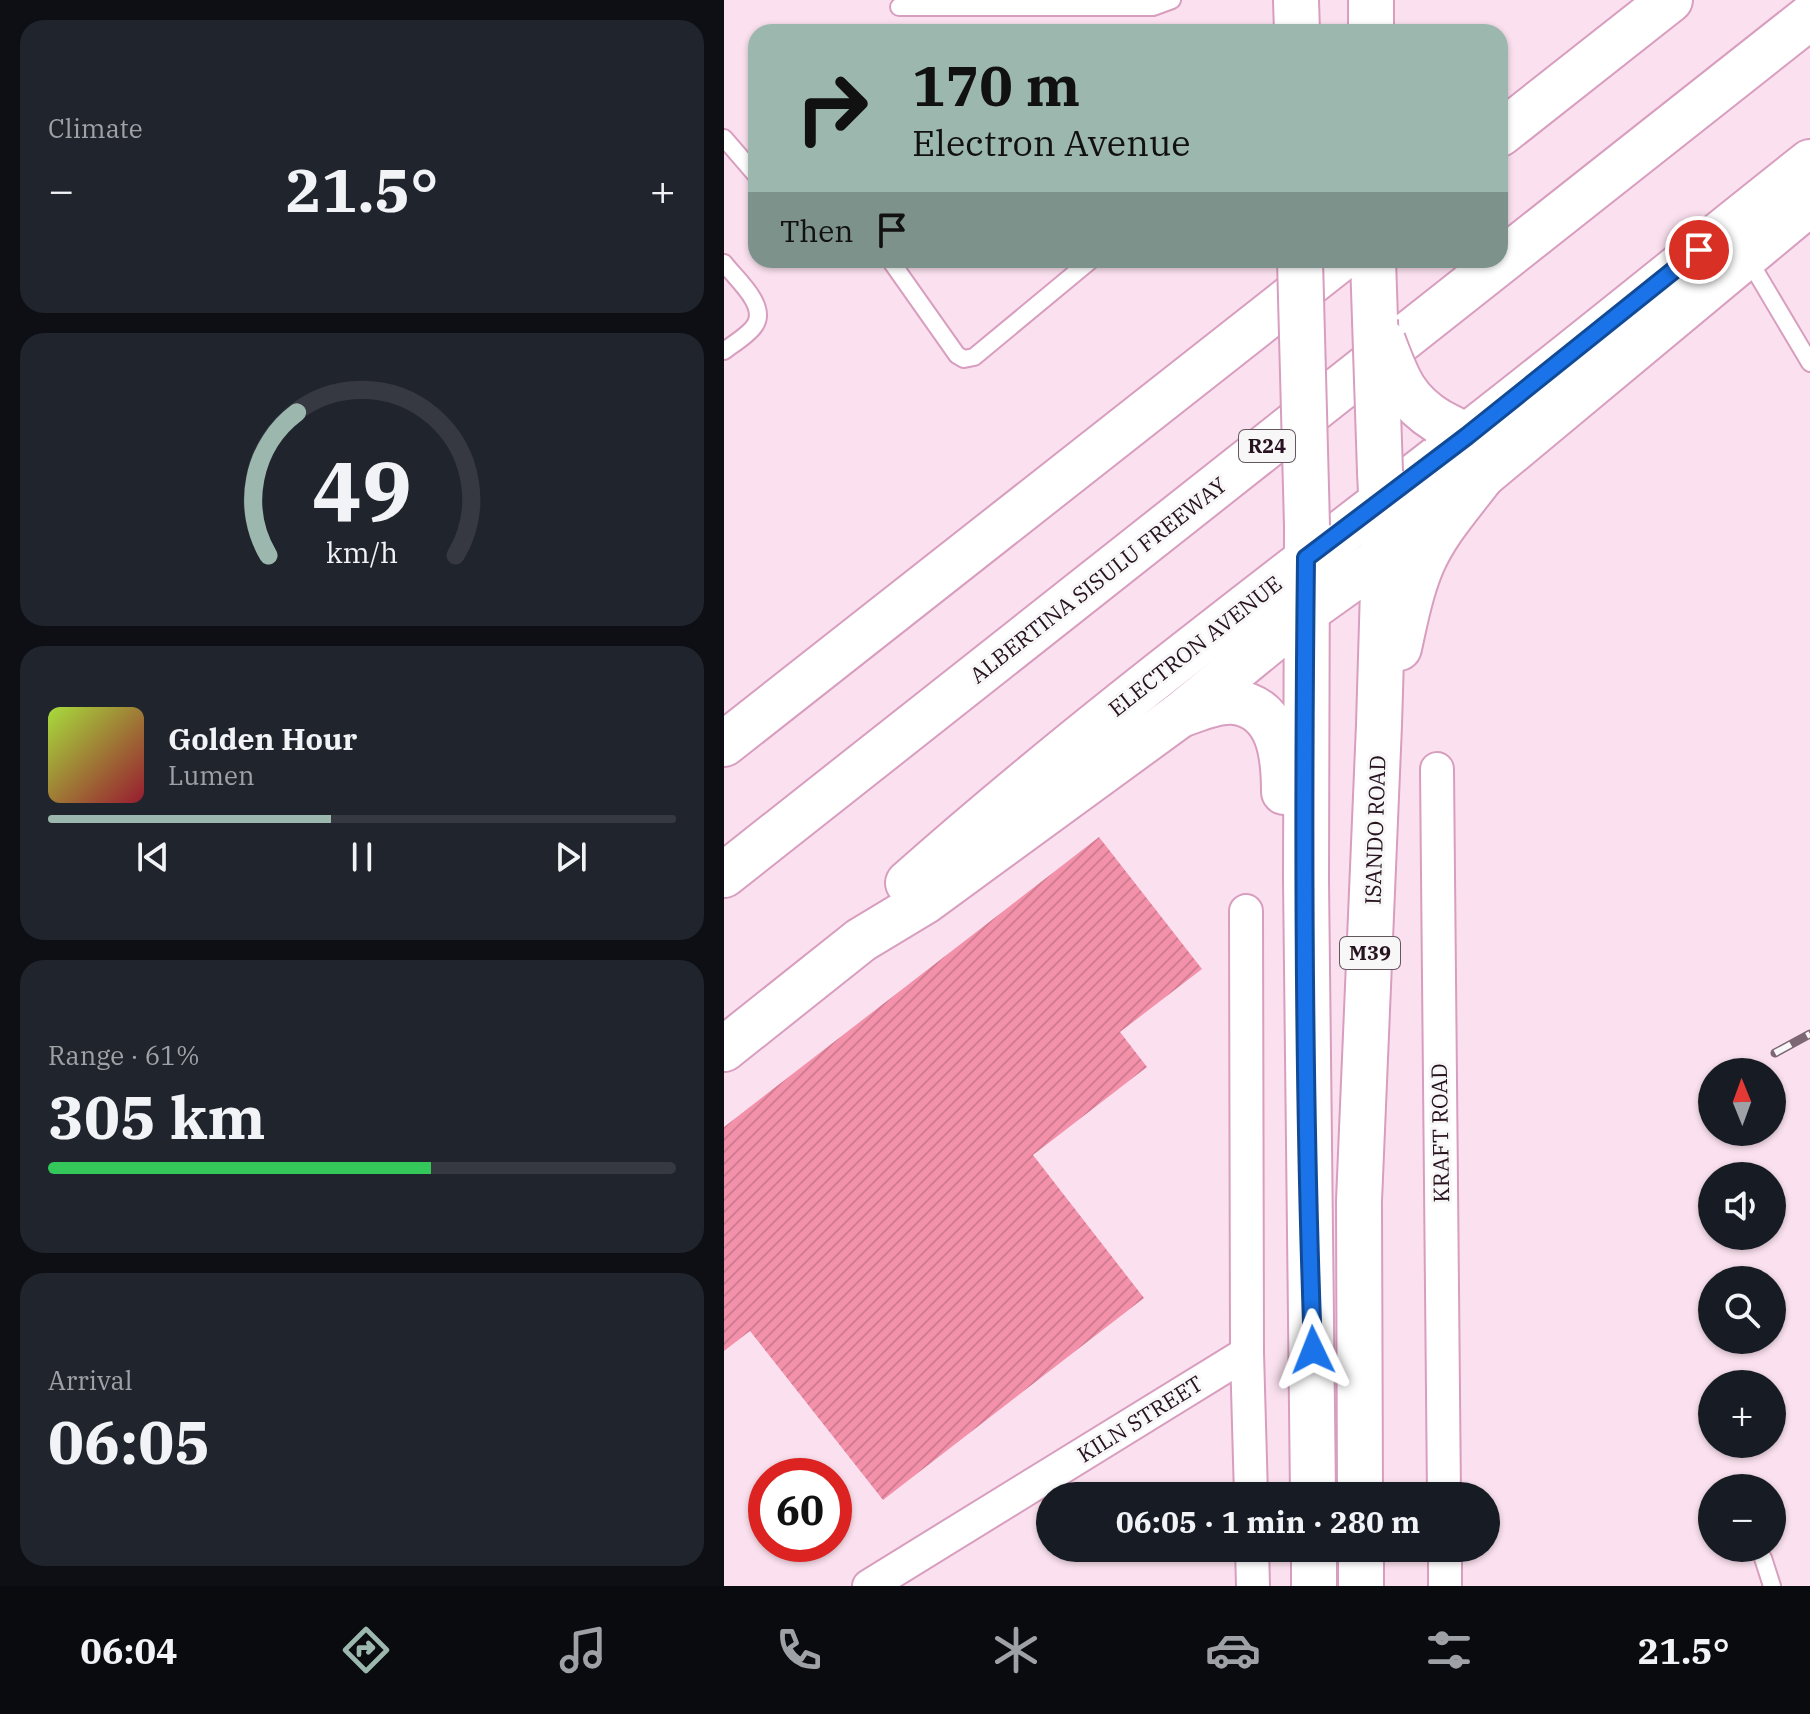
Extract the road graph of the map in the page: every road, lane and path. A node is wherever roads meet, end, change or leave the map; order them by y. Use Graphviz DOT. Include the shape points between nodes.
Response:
graph roads {
  1 [pos="1172,0"];
  2 [pos="1296,0"];
  3 [pos="1371,0"];
  4 [pos="1670,0"];
  5 [pos="899,7"];
  6 [pos="1810,17"];
  7 [pos="1297,24"];
  8 [pos="1371,24"];
  9 [pos="1508,128"];
  10 [pos="724,138"];
  11 [pos="1810,162"];
  12 [pos="748,166"];
  13 [pos="1810,203"];
  14 [pos="1508,256"];
  15 [pos="1722,261"];
  16 [pos="724,263"];
  17 [pos="896,268"];
  18 [pos="1081,268"];
  19 [pos="1300,268"];
  20 [pos="1329,268"];
  21 [pos="1373,268"];
  22 [pos="1492,268"];
  23 [pos="1375,320"];
  24 [pos="724,351"];
  25 [pos="1810,363"];
  26 [pos="1452,429"];
  27 [pos="1482,476"];
  28 [pos="1381,487"];
  29 [pos="1307,542"];
  30 [pos="1384,556"];
  31 [pos="1307,611"];
  32 [pos="1180,715"];
  33 [pos="1379,725"];
  34 [pos="724,744"];
  35 [pos="1437,769"];
  36 [pos="724,875"];
  37 [pos="1306,880"];
  38 [pos="1246,911"];
  39 [pos="861,940"];
  40 [pos="724,1049"];
  41 [pos="1247,1353"];
  42 [pos="1251,1482"];
  43 [pos="1313,1482"];
  44 [pos="1360,1482"];
  45 [pos="1444,1482"];
  46 [pos="1252,1562"];
  47 [pos="1314,1562"];
  48 [pos="1361,1562"];
  49 [pos="1445,1562"];
  50 [pos="1764,1562"];
  51 [pos="869,1586"];
  52 [pos="1253,1586"];
  53 [pos="1314,1586"];
  54 [pos="1361,1586"];
  55 [pos="1445,1586"];
  56 [pos="1772,1586"];
  1 -- 5 [label="lane" via="1153,7"];
  2 -- 7 [label="main road"];
  3 -- 8 [label="main road"];
  4 -- 9 [label="main road"];
  6 -- 14 [label="main road, ALBERTINA SISULU FREEWAY / R24"];
  10 -- 12 [label="lane"];
  11 -- 15 [label="main road, ELECTRON AVENUE"];
  13 -- 15 [label="main road, ELECTRON AVENUE"];
  15 -- 25 [label="lane"];
  15 -- 26 [label="main road, ELECTRON AVENUE"];
  15 -- 27 [label="main road, ELECTRON AVENUE"];
  16 -- 24 [label="lane" via="756,303 758,314 755,326"];
  17 -- 18 [label="lane" via="964,359 974,357"];
  19 -- 29 [label="main road, bridge"];
  20 -- 34 [label="main road"];
  21 -- 23 [label="main road, ISANDO ROAD / M39"];
  22 -- 36 [label="main road, ALBERTINA SISULU FREEWAY / R24"];
  23 -- 26 [label="main road, bridge" via="1407,396"];
  23 -- 28 [label="main road, ISANDO ROAD / M39, bridge"];
  26 -- 28 [label="main road, ELECTRON AVENUE"];
  27 -- 30 [label="main road, ELECTRON AVENUE"];
  27 -- 33 [label="main road" via="1422,563"];
  28 -- 29 [label="main road, ELECTRON AVENUE"];
  28 -- 30 [label="main road, ISANDO ROAD / M39"];
  29 -- 31 [label="main road"];
  29 -- 39 [label="main road, ELECTRON AVENUE" via="907,884"];
  30 -- 31 [label="main road, ELECTRON AVENUE"];
  30 -- 33 [label="main road, ISANDO ROAD / M39"];
  31 -- 32 [label="main road, ELECTRON AVENUE"];
  31 -- 37 [label="main road"];
  32 -- 37 [label="main road" via="1233,702 1265,717 1284,755 1288,855"];
  32 -- 39 [label="main road, ELECTRON AVENUE" via="936,893"];
  33 -- 44 [label="main road, ISANDO ROAD / M39" via="1359,1201"];
  35 -- 45 [label="street, KRAFT ROAD"];
  37 -- 43 [label="main road"];
  38 -- 41 [label="street"];
  39 -- 40 [label="main road, ELECTRON AVENUE"];
  41 -- 42 [label="street"];
  41 -- 51 [label="street, KILN STREET"];
  46 -- 52 [label="street"];
  47 -- 53 [label="main road"];
  48 -- 54 [label="main road"];
  49 -- 55 [label="street"];
  50 -- 56 [label="lane"];
}
